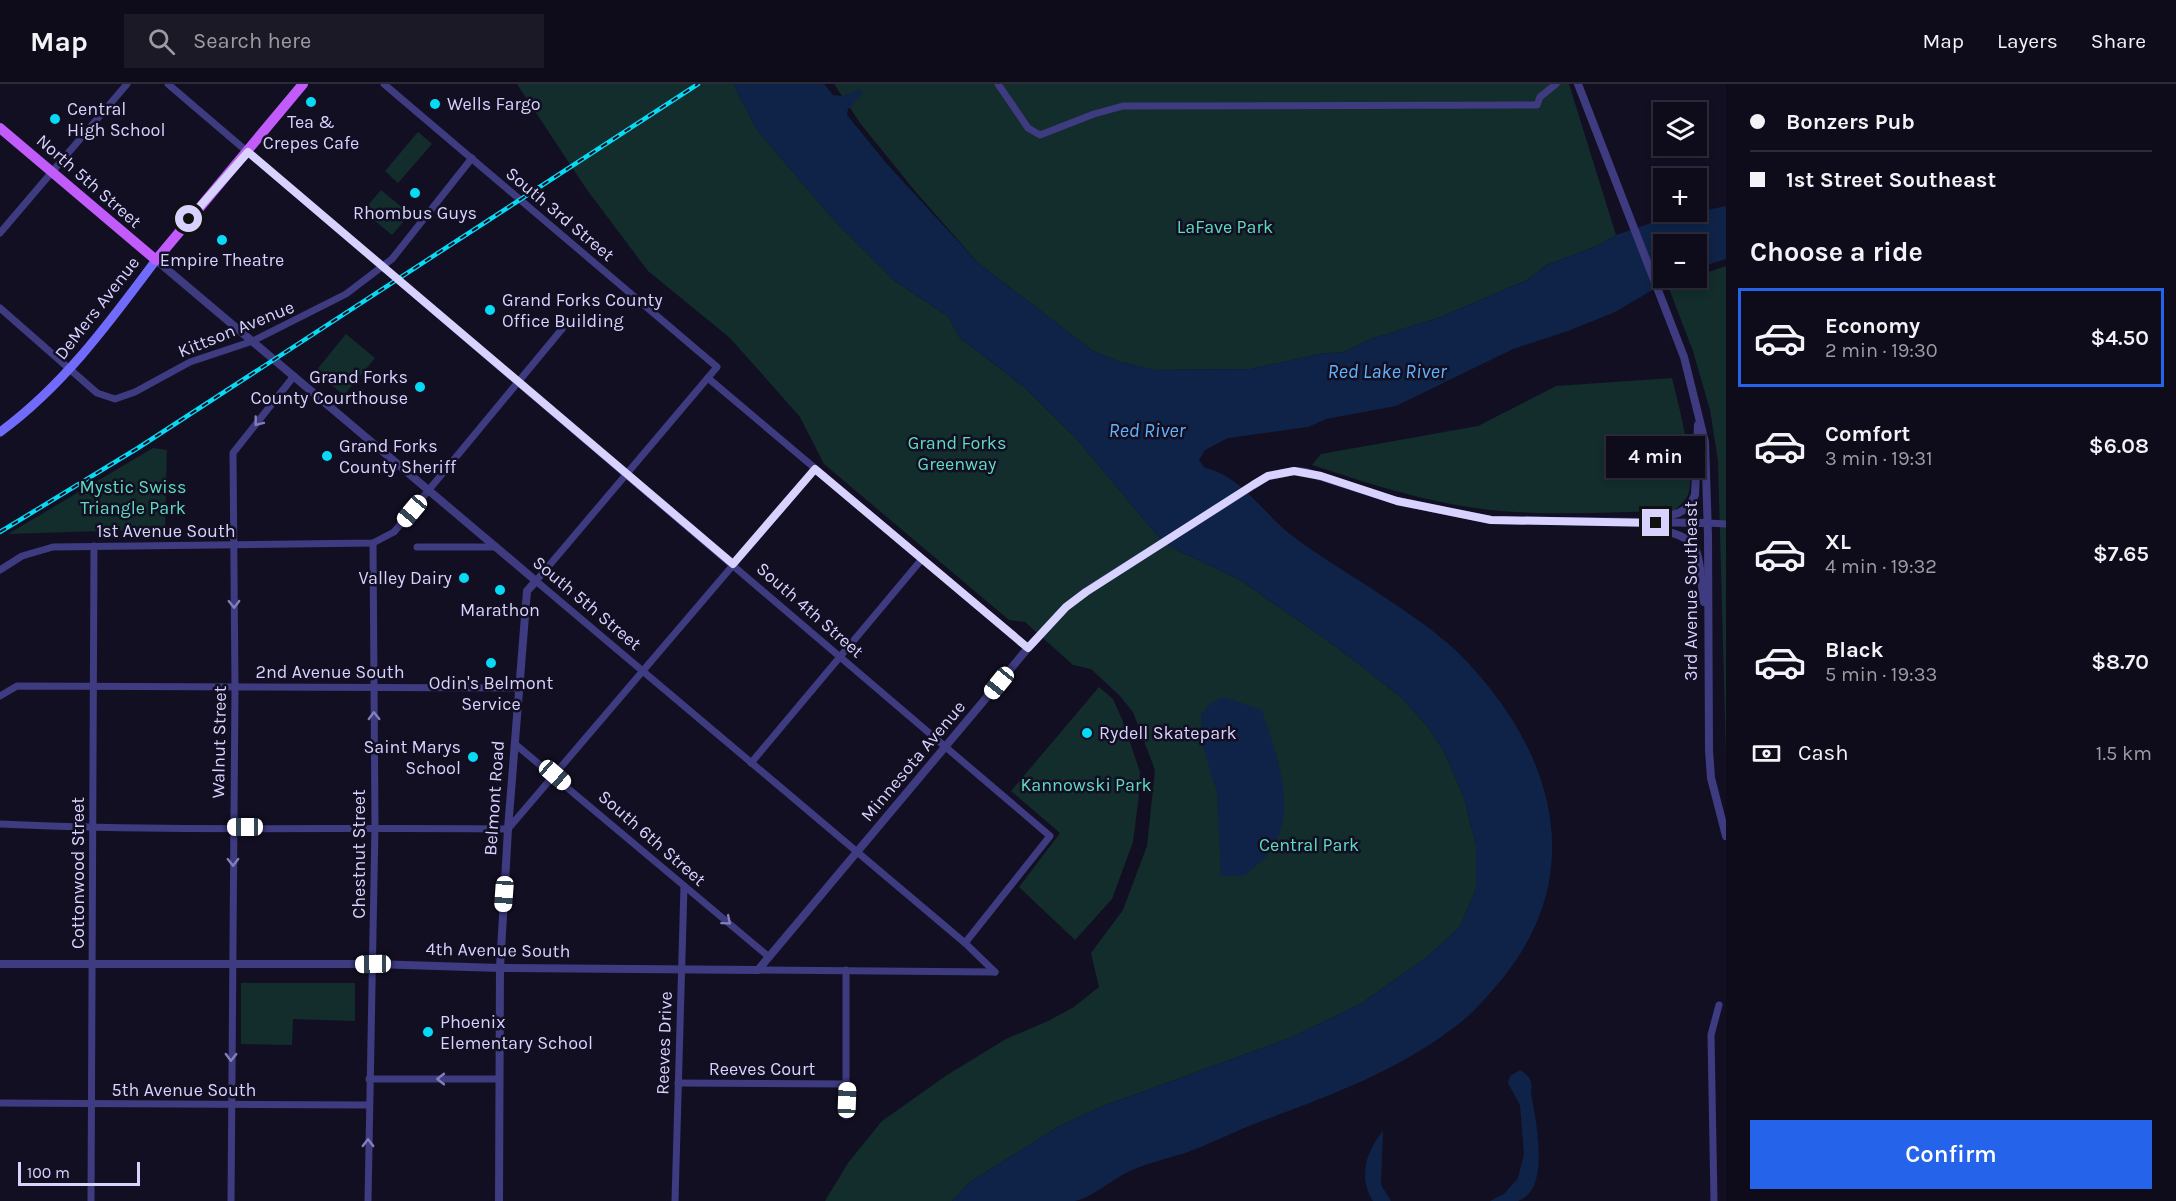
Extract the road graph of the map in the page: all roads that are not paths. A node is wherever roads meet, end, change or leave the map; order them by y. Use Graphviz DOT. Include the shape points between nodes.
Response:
graph roads {
  1 [pos="127,84"];
  2 [pos="168,84"];
  3 [pos="303,84"];
  4 [pos="384,84"];
  5 [pos="998,84"];
  6 [pos="1557,84"];
  7 [pos="1578,84"];
  8 [pos="0,128"];
  9 [pos="248,152"];
  10 [pos="472,158"];
  11 [pos="52,171"];
  12 [pos="0,233"];
  13 [pos="156,260"];
  14 [pos="384,267"];
  15 [pos="0,308"];
  16 [pos="562,329"];
  17 [pos="253,341"];
  18 [pos="70,369"];
  19 [pos="294,376"];
  20 [pos="708,378"];
  21 [pos="519,382"];
  22 [pos="0,432"];
  23 [pos="1702,454"];
  24 [pos="815,469"];
  25 [pos="626,474"];
  26 [pos="429,490"];
  27 [pos="1614,523"];
  28 [pos="1708,523"];
  29 [pos="1726,524"];
  30 [pos="373,543"];
  31 [pos="94,546"];
  32 [pos="233,546"];
  33 [pos="417,547"];
  34 [pos="496,547"];
  35 [pos="922,559"];
  36 [pos="733,564"];
  37 [pos="0,570"];
  38 [pos="536,581"];
  39 [pos="1708,630"];
  40 [pos="1028,648"];
  41 [pos="839,656"];
  42 [pos="644,672"];
  43 [pos="94,687"];
  44 [pos="235,687"];
  45 [pos="373,687"];
  46 [pos="519,688"];
  47 [pos="0,696"];
  48 [pos="515,744"];
  49 [pos="947,746"];
  50 [pos="751,764"];
  51 [pos="555,775"];
  52 [pos="0,824"];
  53 [pos="375,826"];
  54 [pos="233,827"];
  55 [pos="93,828"];
  56 [pos="508,829"];
  57 [pos="1726,836"];
  58 [pos="858,852"];
  59 [pos="684,886"];
  60 [pos="965,943"];
  61 [pos="769,957"];
  62 [pos="93,963"];
  63 [pos="0,964"];
  64 [pos="233,964"];
  65 [pos="373,964"];
  66 [pos="500,968"];
  67 [pos="681,969"];
  68 [pos="758,970"];
  69 [pos="846,970"];
  70 [pos="995,972"];
  71 [pos="1719,1005"];
  72 [pos="369,1078"];
  73 [pos="500,1079"];
  74 [pos="678,1083"];
  75 [pos="847,1084"];
  76 [pos="0,1103"];
  77 [pos="92,1104"];
  78 [pos="231,1104"];
  79 [pos="368,1106"];
  80 [pos="846,1116"];
  81 [pos="92,1201"];
  82 [pos="231,1201"];
  83 [pos="368,1201"];
  84 [pos="499,1201"];
  85 [pos="675,1201"];
  86 [pos="1713,1201"];
  1 -- 11 [label="street"];
  2 -- 9 [label="street, South 4th Street"];
  3 -- 9 [label="main road, DeMers Avenue"];
  4 -- 10 [label="street, South 3rd Street"];
  5 -- 6 [label="street" via="1028,128 1040,135 1123,106 1536,105"];
  7 -- 23 [label="street, 3rd Avenue Southeast" via="1684,357 1699,410"];
  8 -- 11 [label="main road, North 5th Street"];
  9 -- 13 [label="main road, DeMers Avenue"];
  9 -- 14 [label="street, South 4th Street"];
  10 -- 14 [label="street, Kittson Avenue"];
  10 -- 20 [label="street, South 3rd Street" via="717,367"];
  11 -- 12 [label="street"];
  11 -- 13 [label="main road, North 5th Street"];
  13 -- 17 [label="street, South 5th Street"];
  13 -- 18 [label="main road, DeMers Avenue"];
  14 -- 17 [label="street, Kittson Avenue" via="326,306"];
  14 -- 21 [label="street, South 4th Street"];
  15 -- 18 [label="street, Kittson Avenue"];
  16 -- 21 [label="street"];
  17 -- 18 [label="street, Kittson Avenue" via="190,362 115,399 97,393"];
  17 -- 19 [label="street, South 5th Street"];
  18 -- 22 [label="main road, DeMers Avenue" via="33,408"];
  19 -- 26 [label="street, South 5th Street"];
  19 -- 32 [label="street, Walnut Street, one-way" via="233,453"];
  20 -- 24 [label="street"];
  20 -- 25 [label="street"];
  21 -- 25 [label="street, South 4th Street"];
  21 -- 26 [label="street"];
  23 -- 27 [label="street" via="1695,495 1684,511"];
  23 -- 28 [label="street, 3rd Avenue Southeast"];
  24 -- 35 [label="street"];
  24 -- 36 [label="street"];
  25 -- 36 [label="street, South 4th Street"];
  25 -- 38 [label="street"];
  26 -- 30 [label="street" via="394,532"];
  26 -- 34 [label="street, South 5th Street"];
  27 -- 28 [label="street"];
  27 -- 39 [label="street" via="1670,531 1691,540 1696,549"];
  27 -- 40 [label="street, Minnesota Avenue" via="1491,520 1408,504 1294,471 1268,476 1066,607"];
  28 -- 29 [label="street"];
  28 -- 39 [label="street, 3rd Avenue Southeast"];
  30 -- 32 [label="street, 1st Avenue South"];
  30 -- 45 [label="street, Chestnut Street"];
  31 -- 32 [label="street, 1st Avenue South"];
  31 -- 37 [label="street, 1st Avenue South" via="53,547 22,556"];
  31 -- 43 [label="street, Cottonwood Street"];
  32 -- 44 [label="street, Walnut Street, one-way"];
  33 -- 34 [label="street"];
  34 -- 38 [label="street, South 5th Street"];
  35 -- 40 [label="street"];
  35 -- 41 [label="street"];
  36 -- 41 [label="street, South 4th Street"];
  36 -- 42 [label="street"];
  38 -- 42 [label="street, South 5th Street"];
  38 -- 46 [label="street, Belmont Road" via="527,591"];
  39 -- 57 [label="street, 3rd Avenue Southeast" via="1711,778"];
  40 -- 49 [label="street, Minnesota Avenue"];
  41 -- 49 [label="street, South 4th Street"];
  41 -- 50 [label="street"];
  42 -- 50 [label="street, South 5th Street"];
  42 -- 51 [label="street"];
  43 -- 44 [label="street, 2nd Avenue South"];
  43 -- 47 [label="street, 2nd Avenue South" via="17,686"];
  43 -- 55 [label="street, Cottonwood Street"];
  44 -- 45 [label="street, 2nd Avenue South"];
  44 -- 54 [label="street, Walnut Street"];
  45 -- 46 [label="street, 2nd Avenue South"];
  53 -- 45 [label="street, Chestnut Street, one-way"];
  46 -- 48 [label="street, Belmont Road"];
  48 -- 51 [label="street, South 6th Street"];
  48 -- 56 [label="street, Belmont Road"];
  49 -- 58 [label="street, Minnesota Avenue"];
  49 -- 60 [label="street, South 4th Street" via="1050,836"];
  50 -- 58 [label="street, South 5th Street"];
  51 -- 56 [label="street"];
  51 -- 59 [label="street, South 6th Street"];
  52 -- 55 [label="street"];
  53 -- 54 [label="street"];
  53 -- 56 [label="street"];
  53 -- 65 [label="street, Chestnut Street"];
  54 -- 55 [label="street"];
  54 -- 64 [label="street, Walnut Street, one-way"];
  55 -- 62 [label="street, Cottonwood Street"];
  56 -- 66 [label="street, Belmont Road"];
  58 -- 60 [label="street, South 5th Street"];
  58 -- 61 [label="street, Minnesota Avenue"];
  59 -- 61 [label="street, South 6th Street, one-way"];
  59 -- 67 [label="street, Reeves Drive"];
  60 -- 70 [label="street, South 5th Street"];
  61 -- 68 [label="street, Minnesota Avenue"];
  62 -- 63 [label="street, 4th Avenue South"];
  62 -- 64 [label="street, 4th Avenue South"];
  62 -- 77 [label="street, Cottonwood Street"];
  64 -- 65 [label="street, 4th Avenue South"];
  64 -- 78 [label="street, Walnut Street, one-way"];
  65 -- 66 [label="street, 4th Avenue South"];
  65 -- 72 [label="street, Chestnut Street"];
  66 -- 67 [label="street, 4th Avenue South"];
  66 -- 73 [label="street, Belmont Road"];
  67 -- 68 [label="street, 4th Avenue South"];
  67 -- 74 [label="street, Reeves Drive"];
  68 -- 69 [label="street, 4th Avenue South"];
  69 -- 70 [label="street, 4th Avenue South"];
  69 -- 75 [label="street"];
  71 -- 86 [label="street" via="1711,1035"];
  73 -- 72 [label="street, one-way"];
  72 -- 79 [label="street, Chestnut Street"];
  73 -- 84 [label="street, Belmont Road"];
  74 -- 75 [label="street, Reeves Court"];
  74 -- 85 [label="street, Reeves Drive"];
  75 -- 80 [label="street"];
  76 -- 77 [label="street, 5th Avenue South"];
  77 -- 78 [label="street, 5th Avenue South"];
  77 -- 81 [label="street, Cottonwood Street"];
  78 -- 79 [label="street, 5th Avenue South"];
  78 -- 82 [label="street, Walnut Street"];
  83 -- 79 [label="street, Chestnut Street, one-way"];
}
